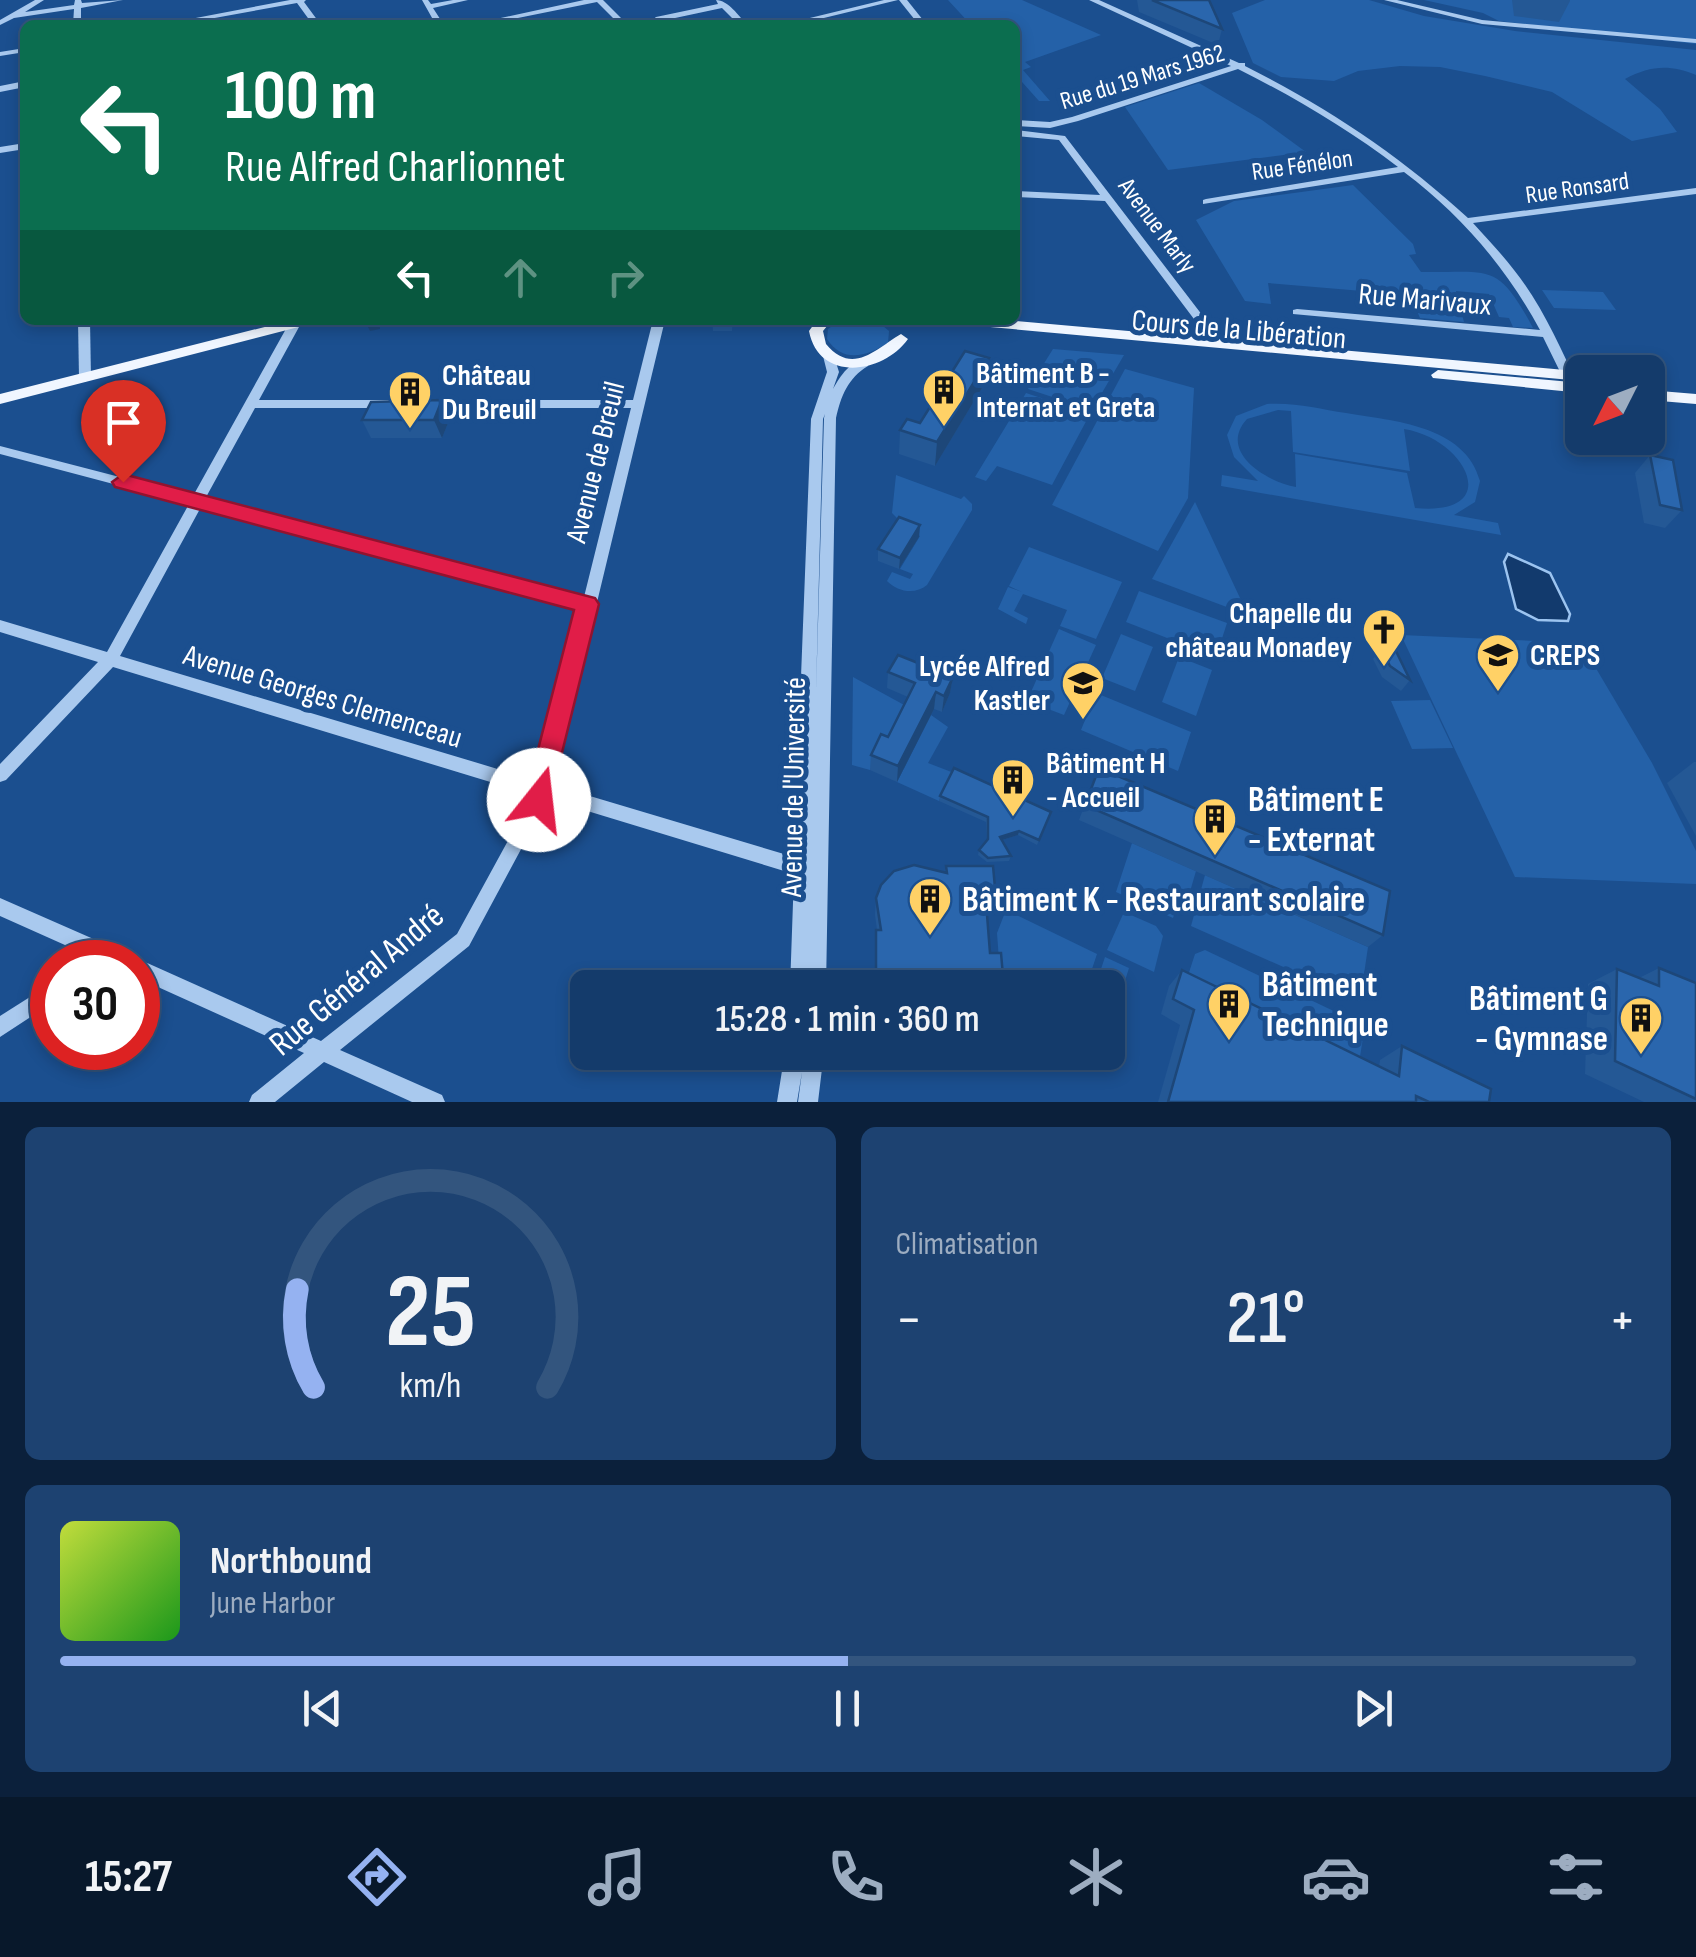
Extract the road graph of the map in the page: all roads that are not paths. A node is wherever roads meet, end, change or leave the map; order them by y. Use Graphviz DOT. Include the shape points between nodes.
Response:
graph roads {
  1 [pos="40,0"];
  2 [pos="119,0"];
  3 [pos="300,0"];
  4 [pos="464,0"];
  5 [pos="597,0"];
  6 [pos="894,0"];
  7 [pos="902,0"];
  8 [pos="1094,0"];
  9 [pos="1388,0"];
  10 [pos="426,3"];
  11 [pos="721,3"];
  12 [pos="78,4"];
  13 [pos="12,16"];
  14 [pos="190,20"];
  15 [pos="497,20"];
  16 [pos="619,20"];
  17 [pos="658,20"];
  18 [pos="808,20"];
  19 [pos="919,20"];
  20 [pos="0,23"];
  21 [pos="1696,40"];
  22 [pos="1242,65"];
  23 [pos="1020,123"];
  24 [pos="1020,134"];
  25 [pos="1404,169"];
  26 [pos="1696,191"];
  27 [pos="1020,194"];
  28 [pos="1108,198"];
  29 [pos="1206,202"];
  30 [pos="1464,221"];
  31 [pos="1297,312"];
  32 [pos="84,325"];
  33 [pos="279,325"];
  34 [pos="293,325"];
  35 [pos="658,325"];
  36 [pos="817,325"];
  37 [pos="893,325"];
  38 [pos="1014,325"];
  39 [pos="1548,334"];
  40 [pos="900,339"];
  41 [pos="1212,342"];
  42 [pos="1094,343"];
  43 [pos="829,356"];
  44 [pos="1565,361"];
  45 [pos="864,363"];
  46 [pos="85,375"];
  47 [pos="1565,381"];
  48 [pos="1565,381"];
  49 [pos="1665,390"];
  50 [pos="1696,393"];
  51 [pos="0,396"];
  52 [pos="252,404"];
  53 [pos="639,404"];
  54 [pos="0,450"];
  55 [pos="199,501"];
  56 [pos="821,587"];
  57 [pos="587,604"];
  58 [pos="0,626"];
  59 [pos="110,660"];
  60 [pos="0,775"];
  61 [pos="542,792"];
  62 [pos="802,868"];
  63 [pos="0,908"];
  64 [pos="66,940"];
  65 [pos="800,970"];
  66 [pos="817,970"];
  67 [pos="160,979"];
  68 [pos="30,1007"];
  69 [pos="0,1027"];
  70 [pos="322,1052"];
  71 [pos="793,1070"];
  72 [pos="812,1070"];
  73 [pos="259,1102"];
  74 [pos="435,1102"];
  75 [pos="787,1102"];
  76 [pos="808,1102"];
  1 -- 13 [label="street"];
  2 -- 12 [label="street"];
  3 -- 14 [label="street"];
  4 -- 10 [label="street"];
  5 -- 15 [label="street"];
  5 -- 16 [label="street"];
  6 -- 18 [label="street"];
  7 -- 19 [label="street"];
  8 -- 22 [label="street"];
  9 -- 21 [label="street" via="1482,22"];
  11 -- 17 [label="street"];
  12 -- 13 [label="street"];
  13 -- 20 [label="street"];
  22 -- 23 [label="street, Rue du 19 Mars 1962" via="1054,124"];
  22 -- 25 [label="street" via="1322,110"];
  24 -- 28 [label="street, Avenue Marly" via="1062,138"];
  25 -- 29 [label="street, Rue Fénélon"];
  25 -- 30 [label="street"];
  26 -- 30 [label="street, Rue Ronsard"];
  27 -- 28 [label="street"];
  28 -- 41 [label="street, Avenue Marly"];
  30 -- 39 [label="street" via="1511,274"];
  31 -- 39 [label="street, Rue Marivaux"];
  32 -- 46 [label="street"];
  33 -- 46 [label="main road"];
  34 -- 52 [label="street"];
  35 -- 53 [label="street, Avenue de Breuil"];
  36 -- 43 [label="main road" via="818,345"];
  37 -- 40 [label="main road"];
  38 -- 41 [label="main road, Cours de la Libération"];
  39 -- 44 [label="street"];
  40 -- 42 [label="main road, Cours de la Libération" via="944,331"];
  40 -- 45 [label="main road" via="890,354"];
  41 -- 42 [label="main road"];
  41 -- 47 [label="main road, Cours de la Libération"];
  42 -- 48 [label="main road, Cours de la Libération"];
  43 -- 45 [label="main road"];
  43 -- 56 [label="street, Avenue de l'Université" via="834,372 817,419"];
  45 -- 56 [label="street, Avenue de l'Université" via="846,375 833,402"];
  46 -- 51 [label="main road"];
  49 -- 50 [label="main road"];
  52 -- 53 [label="street"];
  52 -- 55 [label="street"];
  53 -- 57 [label="street, Avenue de Breuil"];
  54 -- 55 [label="street"];
  55 -- 57 [label="street"];
  55 -- 59 [label="street"];
  56 -- 62 [label="street, Avenue de l'Université"];
  56 -- 66 [label="street, Avenue de l'Université"];
  57 -- 61 [label="street, Avenue de Breuil"];
  58 -- 59 [label="street, Avenue Georges Clemenceau"];
  59 -- 60 [label="street"];
  59 -- 61 [label="street, Avenue Georges Clemenceau"];
  61 -- 62 [label="street, Avenue Georges Clemenceau"];
  61 -- 70 [label="street, Rue Général André" via="463,940"];
  62 -- 65 [label="street, Avenue de l'Université"];
  63 -- 64 [label="street"];
  67 -- 70 [label="street"];
  68 -- 69 [label="street"];
  70 -- 73 [label="street, Rue Général André"];
  70 -- 74 [label="street"];
  71 -- 75 [label="street"];
  72 -- 76 [label="street"];
}
